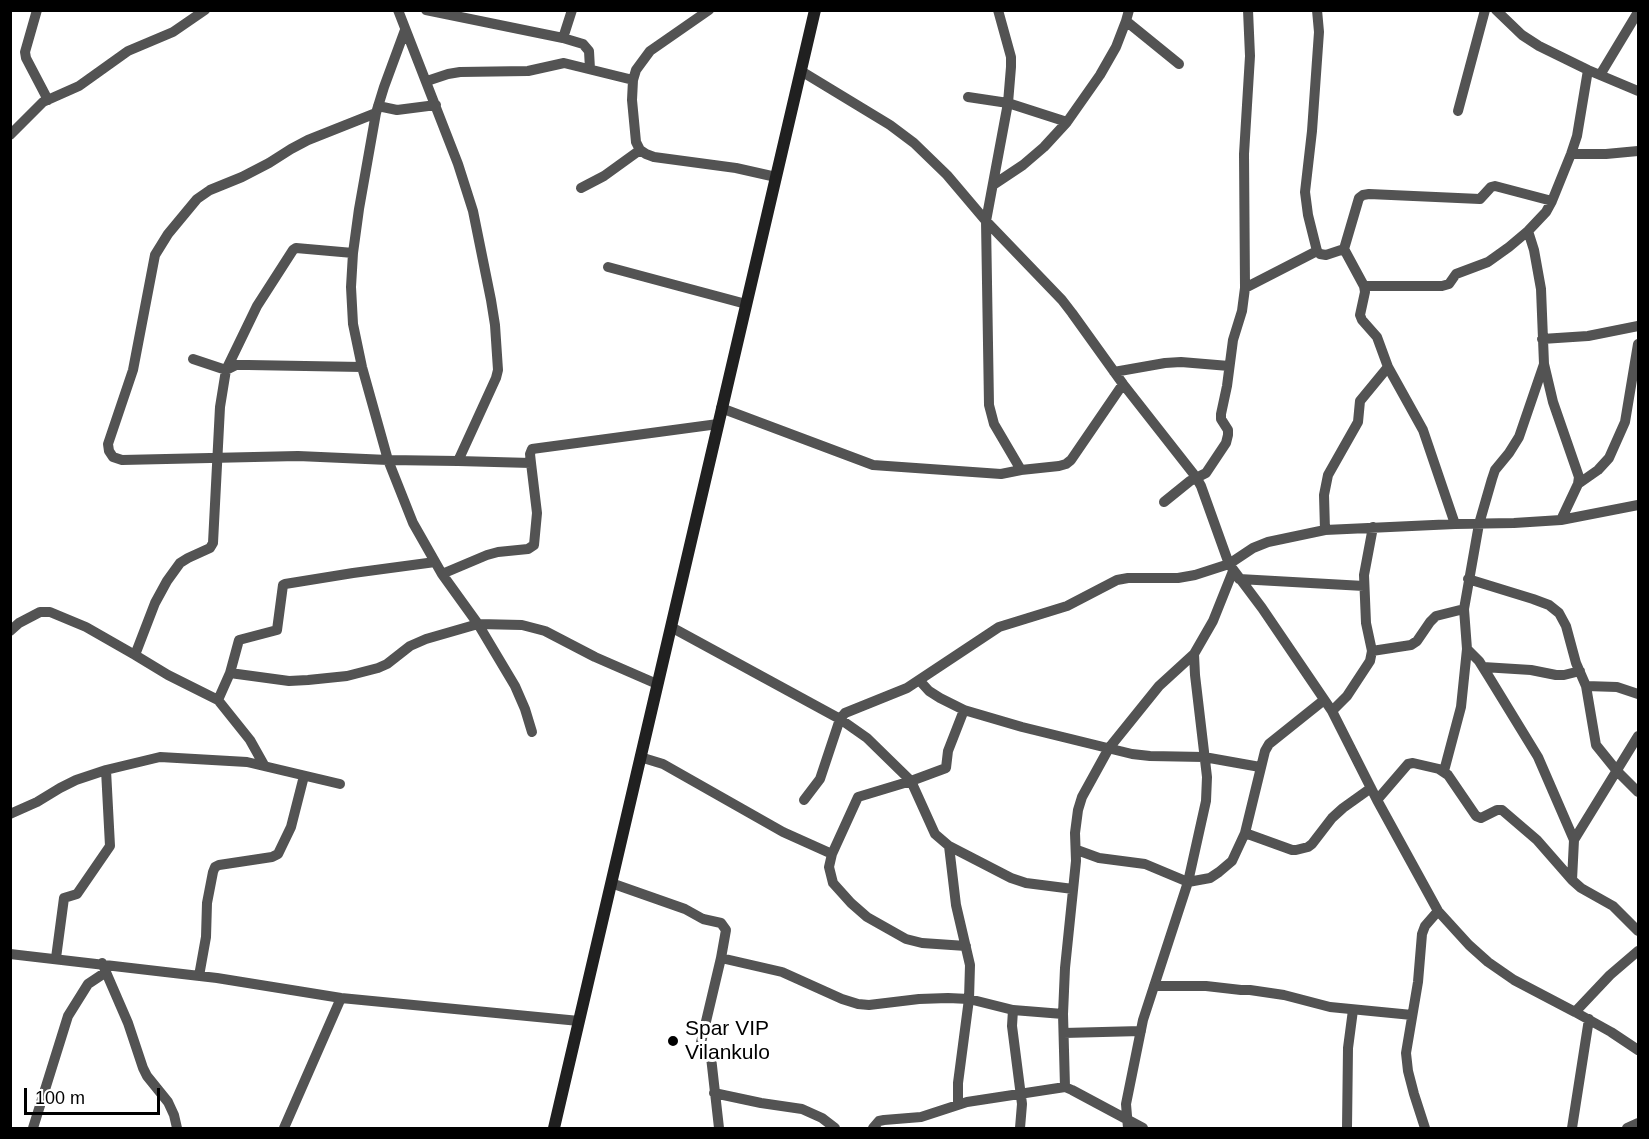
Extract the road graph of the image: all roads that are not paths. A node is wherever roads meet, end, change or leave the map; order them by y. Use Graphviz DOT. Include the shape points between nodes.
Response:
graph roads {
  1 [pos="37,10"];
  2 [pos="205,10"];
  3 [pos="398,10"];
  4 [pos="426,10"];
  5 [pos="572,10"];
  6 [pos="709,10"];
  7 [pos="815,10"];
  8 [pos="998,10"];
  9 [pos="1248,10"];
  10 [pos="1317,10"];
  11 [pos="1485,10"];
  12 [pos="1496,10"];
  13 [pos="1638,12"];
  14 [pos="1128,16"];
  15 [pos="405,30"];
  16 [pos="563,38"];
  17 [pos="1179,64"];
  18 [pos="590,69"];
  19 [pos="1588,70"];
  20 [pos="801,71"];
  21 [pos="1600,75"];
  22 [pos="633,80"];
  23 [pos="427,81"];
  24 [pos="1638,91"];
  25 [pos="968,97"];
  26 [pos="48,100"];
  27 [pos="1008,104"];
  28 [pos="436,105"];
  29 [pos="377,110"];
  30 [pos="1458,111"];
  31 [pos="1066,122"];
  32 [pos="10,135"];
  33 [pos="640,150"];
  34 [pos="1638,151"];
  35 [pos="1571,154"];
  36 [pos="776,177"];
  37 [pos="993,186"];
  38 [pos="581,188"];
  39 [pos="1552,201"];
  40 [pos="987,221"];
  41 [pos="1528,231"];
  42 [pos="1344,249"];
  43 [pos="1317,251"];
  44 [pos="353,254"];
  45 [pos="608,267"];
  46 [pos="1364,286"];
  47 [pos="1245,288"];
  48 [pos="746,304"];
  49 [pos="1638,326"];
  50 [pos="1542,339"];
  51 [pos="1638,344"];
  52 [pos="193,359"];
  53 [pos="1544,364"];
  54 [pos="1229,366"];
  55 [pos="362,367"];
  56 [pos="1388,367"];
  57 [pos="226,370"];
  58 [pos="1114,372"];
  59 [pos="1123,384"];
  60 [pos="721,408"];
  61 [pos="718,424"];
  62 [pos="219,457"];
  63 [pos="388,460"];
  64 [pos="458,461"];
  65 [pos="531,463"];
  66 [pos="1021,470"];
  67 [pos="1196,477"];
  68 [pos="1578,484"];
  69 [pos="1164,502"];
  70 [pos="1638,505"];
  71 [pos="1561,520"];
  72 [pos="1455,524"];
  73 [pos="1479,524"];
  74 [pos="1373,527"];
  75 [pos="1325,530"];
  76 [pos="435,562"];
  77 [pos="1233,571"];
  78 [pos="442,574"];
  79 [pos="1468,579"];
  80 [pos="1364,586"];
  81 [pos="1464,609"];
  82 [pos="478,624"];
  83 [pos="671,627"];
  84 [pos="10,631"];
  85 [pos="1467,649"];
  86 [pos="1372,651"];
  87 [pos="1194,654"];
  88 [pos="135,655"];
  89 [pos="1483,667"];
  90 [pos="1580,671"];
  91 [pos="230,673"];
  92 [pos="919,680"];
  93 [pos="657,684"];
  94 [pos="1586,686"];
  95 [pos="1638,694"];
  96 [pos="1324,699"];
  97 [pos="218,700"];
  98 [pos="964,710"];
  99 [pos="1332,711"];
  100 [pos="840,719"];
  101 [pos="532,732"];
  102 [pos="1638,736"];
  103 [pos="1109,748"];
  104 [pos="640,757"];
  105 [pos="1204,758"];
  106 [pos="264,765"];
  107 [pos="1260,766"];
  108 [pos="106,770"];
  109 [pos="1444,771"];
  110 [pos="1617,771"];
  111 [pos="304,776"];
  112 [pos="912,781"];
  113 [pos="340,784"];
  114 [pos="1371,788"];
  115 [pos="1638,792"];
  116 [pos="804,800"];
  117 [pos="1377,800"];
  118 [pos="10,814"];
  119 [pos="1245,833"];
  120 [pos="1574,840"];
  121 [pos="949,846"];
  122 [pos="1077,850"];
  123 [pos="832,854"];
  124 [pos="1572,880"];
  125 [pos="1188,882"];
  126 [pos="611,883"];
  127 [pos="1073,889"];
  128 [pos="1438,911"];
  129 [pos="1638,931"];
  130 [pos="966,946"];
  131 [pos="1638,951"];
  132 [pos="10,954"];
  133 [pos="56,958"];
  134 [pos="721,958"];
  135 [pos="104,968"];
  136 [pos="199,976"];
  137 [pos="1154,986"];
  138 [pos="341,998"];
  139 [pos="969,999"];
  140 [pos="1013,1010"];
  141 [pos="1353,1010"];
  142 [pos="1575,1012"];
  143 [pos="1064,1014"];
  144 [pos="1412,1015"];
  145 [pos="1589,1019"];
  146 [pos="579,1021"];
  147 [pos="1141,1031"];
  148 [pos="1064,1034"];
  149 [pos="1638,1050"];
  150 [pos="1065,1087"];
  151 [pos="714,1093"];
  152 [pos="1020,1095"];
  153 [pos="958,1104"];
  154 [pos="1638,1123"];
  155 [pos="1128,1124"];
  156 [pos="33,1128"];
  157 [pos="177,1128"];
  158 [pos="284,1128"];
  159 [pos="554,1128"];
  160 [pos="719,1128"];
  161 [pos="835,1128"];
  162 [pos="873,1128"];
  163 [pos="1020,1128"];
  164 [pos="1143,1128"];
  165 [pos="1347,1128"];
  166 [pos="1425,1128"];
  167 [pos="1572,1128"];
  168 [pos="1627,1128"];
  1 -- 26 [label="street" via="25,52"];
  2 -- 26 [label="street" via="173,32 128,51 79,86"];
  3 -- 15 [label="street"];
  4 -- 16 [label="street"];
  5 -- 16 [label="street"];
  6 -- 22 [label="street" via="650,51"];
  7 -- 20 [label="main road"];
  8 -- 27 [label="street" via="1011,57"];
  9 -- 47 [label="street"];
  10 -- 43 [label="street" via="1319,32 1305,192"];
  11 -- 30 [label="street"];
  12 -- 19 [label="street" via="1522,35"];
  13 -- 21 [label="street"];
  14 -- 17 [label="street"];
  14 -- 31 [label="street" via="1100,75"];
  15 -- 23 [label="street"];
  15 -- 29 [label="street"];
  16 -- 18 [label="street" via="587,47"];
  18 -- 22 [label="street"];
  18 -- 23 [label="street" via="564,63 528,71 460,72"];
  19 -- 21 [label="street"];
  19 -- 35 [label="street"];
  20 -- 36 [label="main road"];
  20 -- 40 [label="street" via="914,143"];
  21 -- 24 [label="street"];
  22 -- 33 [label="street" via="636,142"];
  23 -- 28 [label="street"];
  25 -- 27 [label="street"];
  26 -- 32 [label="street"];
  27 -- 31 [label="street"];
  27 -- 37 [label="street"];
  28 -- 29 [label="street"];
  28 -- 64 [label="street" via="472,210 492,309 498,370"];
  29 -- 44 [label="street"];
  29 -- 62 [label="street" via="210,190 197,199 155,255 133,370 108,444 109,452 122,460"];
  31 -- 37 [label="street" via="1044,147"];
  33 -- 36 [label="street" via="654,157"];
  33 -- 38 [label="street"];
  34 -- 35 [label="street"];
  35 -- 39 [label="street"];
  36 -- 48 [label="main road"];
  37 -- 40 [label="street"];
  39 -- 41 [label="street"];
  39 -- 42 [label="street" via="1496,186 1480,199 1363,195"];
  40 -- 58 [label="street" via="1062,300"];
  40 -- 66 [label="street" via="989,405 994,424"];
  41 -- 46 [label="street" via="1488,262 1456,274 1449,284"];
  41 -- 50 [label="street" via="1541,289"];
  42 -- 43 [label="street" via="1326,255"];
  42 -- 46 [label="street"];
  43 -- 47 [label="street"];
  44 -- 55 [label="street" via="353,324"];
  44 -- 57 [label="street" via="293,250 257,306"];
  45 -- 48 [label="street"];
  46 -- 56 [label="street" via="1360,315 1377,337"];
  47 -- 54 [label="street"];
  48 -- 60 [label="main road"];
  49 -- 50 [label="street" via="1588,336"];
  50 -- 53 [label="street"];
  51 -- 68 [label="street" via="1625,422 1609,458"];
  52 -- 57 [label="street"];
  53 -- 68 [label="street"];
  53 -- 73 [label="street" via="1519,437 1492,479"];
  54 -- 58 [label="street" via="1181,362"];
  54 -- 67 [label="street" via="1221,414 1228,435 1226,443 1206,473"];
  55 -- 57 [label="street" via="248,364"];
  55 -- 63 [label="street"];
  56 -- 72 [label="street" via="1423,430"];
  56 -- 75 [label="street" via="1360,400 1358,422 1328,475"];
  57 -- 62 [label="street" via="220,407"];
  58 -- 59 [label="street"];
  59 -- 66 [label="street" via="1071,460 1059,466"];
  59 -- 67 [label="street"];
  60 -- 61 [label="main road"];
  60 -- 66 [label="street" via="873,465 1001,474"];
  61 -- 65 [label="street" via="532,449"];
  61 -- 83 [label="main road"];
  62 -- 63 [label="street"];
  62 -- 88 [label="street" via="213,543 180,563 167,581"];
  63 -- 64 [label="street"];
  63 -- 76 [label="street" via="413,523"];
  64 -- 65 [label="street"];
  65 -- 78 [label="street" via="537,513 534,545 487,555"];
  67 -- 69 [label="street"];
  67 -- 77 [label="street"];
  68 -- 71 [label="street"];
  70 -- 71 [label="street"];
  71 -- 73 [label="street"];
  72 -- 73 [label="street"];
  72 -- 74 [label="street"];
  73 -- 79 [label="street"];
  74 -- 75 [label="street"];
  74 -- 80 [label="street"];
  75 -- 77 [label="street" via="1253,548"];
  76 -- 78 [label="street"];
  76 -- 91 [label="street" via="283,585 277,630 239,640"];
  77 -- 80 [label="street"];
  77 -- 87 [label="street" via="1213,621"];
  77 -- 92 [label="street" via="1117,580 1067,606 999,627"];
  77 -- 96 [label="street"];
  78 -- 82 [label="street"];
  79 -- 81 [label="street"];
  79 -- 90 [label="street" via="1549,605 1566,626"];
  80 -- 86 [label="street"];
  81 -- 85 [label="street"];
  81 -- 86 [label="street" via="1436,616 1411,645"];
  82 -- 91 [label="street" via="426,639 378,668 347,676 289,681"];
  82 -- 93 [label="street" via="522,625 545,631"];
  82 -- 101 [label="street" via="515,686"];
  83 -- 93 [label="main road"];
  83 -- 100 [label="street"];
  84 -- 88 [label="street" via="40,612 50,612"];
  85 -- 89 [label="street"];
  85 -- 109 [label="street" via="1461,707"];
  86 -- 99 [label="street" via="1370,662"];
  87 -- 103 [label="street" via="1159,686"];
  87 -- 105 [label="street"];
  88 -- 97 [label="street"];
  89 -- 90 [label="street" via="1556,675"];
  89 -- 120 [label="street" via="1538,757"];
  90 -- 94 [label="street"];
  91 -- 97 [label="street"];
  92 -- 98 [label="street" via="934,694"];
  92 -- 100 [label="street" via="850,710"];
  93 -- 104 [label="main road"];
  94 -- 95 [label="street" via="1617,687"];
  94 -- 110 [label="street" via="1596,745"];
  96 -- 99 [label="street"];
  96 -- 107 [label="street" via="1269,744"];
  97 -- 106 [label="street" via="250,740"];
  98 -- 103 [label="street"];
  98 -- 112 [label="street" via="948,751 946,768"];
  99 -- 114 [label="street"];
  100 -- 112 [label="street" via="875,745"];
  100 -- 116 [label="street" via="820,779"];
  102 -- 110 [label="street"];
  103 -- 105 [label="street" via="1150,756"];
  103 -- 122 [label="street" via="1082,797 1075,825"];
  104 -- 123 [label="street" via="663,764 783,832"];
  104 -- 126 [label="main road"];
  105 -- 107 [label="street"];
  105 -- 125 [label="street" via="1208,790"];
  106 -- 108 [label="street" via="160,757"];
  106 -- 111 [label="street"];
  107 -- 119 [label="street"];
  108 -- 118 [label="street" via="76,780"];
  108 -- 133 [label="street" via="110,846 77,894 64,898"];
  109 -- 117 [label="street" via="1408,764"];
  109 -- 124 [label="street" via="1476,816 1481,818 1502,810 1537,840"];
  110 -- 115 [label="street"];
  110 -- 120 [label="street"];
  111 -- 113 [label="street"];
  111 -- 136 [label="street" via="291,826 278,854 215,867"];
  112 -- 121 [label="street" via="935,834"];
  112 -- 123 [label="street" via="858,797"];
  114 -- 117 [label="street"];
  114 -- 119 [label="street" via="1332,818 1308,847 1292,850"];
  117 -- 128 [label="street"];
  119 -- 125 [label="street" via="1232,861 1220,872"];
  120 -- 124 [label="street"];
  121 -- 127 [label="street" via="1011,878"];
  121 -- 130 [label="street"];
  122 -- 125 [label="street" via="1109,860 1145,864"];
  122 -- 127 [label="street"];
  123 -- 130 [label="street" via="829,867 833,883 867,917 906,939"];
  124 -- 129 [label="street" via="1613,906"];
  125 -- 137 [label="street"];
  126 -- 134 [label="street" via="721,923 726,930"];
  126 -- 146 [label="main road"];
  127 -- 143 [label="street"];
  128 -- 142 [label="street" via="1488,962"];
  128 -- 144 [label="street" via="1422,934"];
  130 -- 139 [label="street"];
  131 -- 142 [label="street"];
  132 -- 133 [label="street"];
  133 -- 135 [label="street"];
  134 -- 139 [label="street" via="782,972 858,1004"];
  134 -- 151 [label="street" via="699,1052 711,1057"];
  135 -- 136 [label="street"];
  135 -- 156 [label="street" via="88,984 68,1016"];
  135 -- 157 [label="street" via="143,1068 168,1102"];
  136 -- 138 [label="street"];
  137 -- 141 [label="street" via="1250,990"];
  137 -- 147 [label="street"];
  138 -- 146 [label="street"];
  138 -- 158 [label="street"];
  139 -- 140 [label="street"];
  139 -- 153 [label="street"];
  140 -- 143 [label="street"];
  140 -- 152 [label="street"];
  141 -- 144 [label="street"];
  141 -- 165 [label="street" via="1348,1048"];
  142 -- 145 [label="street"];
  143 -- 148 [label="street"];
  144 -- 166 [label="street" via="1407,1062"];
  145 -- 149 [label="street"];
  145 -- 167 [label="street"];
  146 -- 159 [label="main road"];
  147 -- 148 [label="street"];
  147 -- 155 [label="street" via="1126,1104"];
  148 -- 150 [label="street"];
  150 -- 152 [label="street"];
  150 -- 155 [label="street"];
  151 -- 160 [label="street"];
  151 -- 161 [label="street" via="802,1109"];
  152 -- 153 [label="street"];
  152 -- 163 [label="street"];
  153 -- 162 [label="street" via="932,1115 884,1120"];
  154 -- 168 [label="street"];
  155 -- 164 [label="street"];
}
